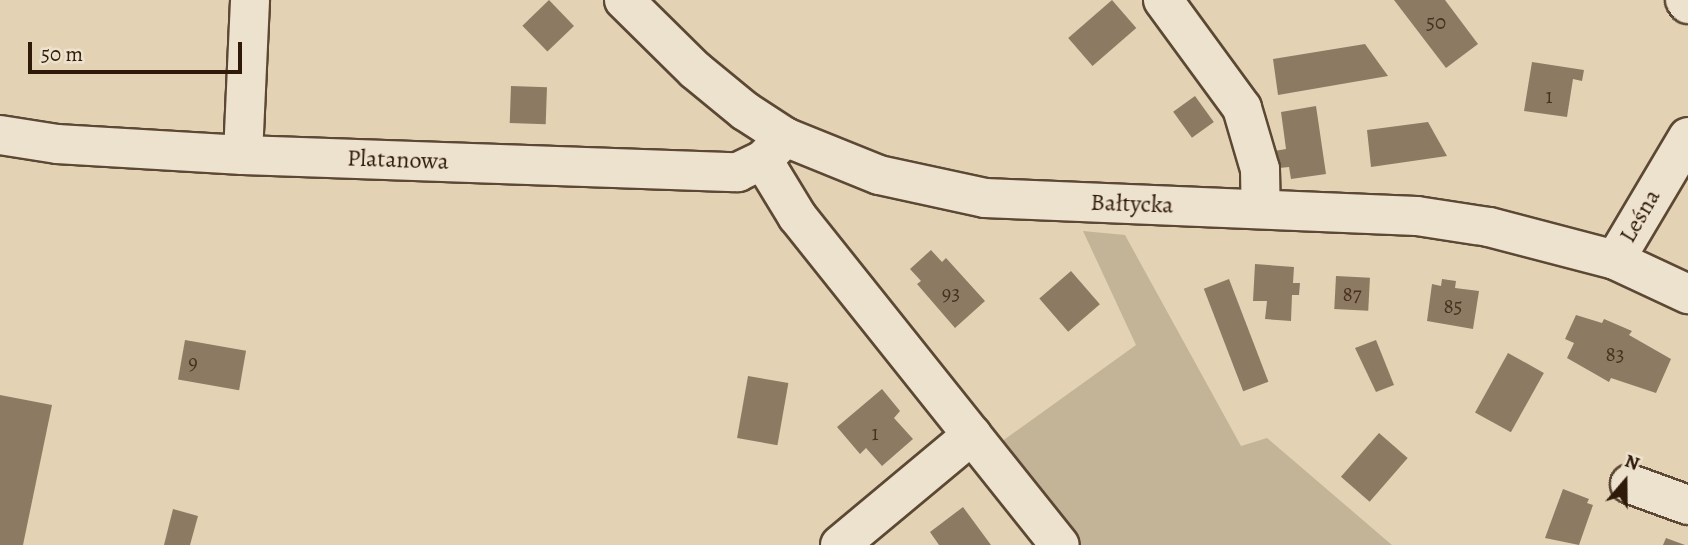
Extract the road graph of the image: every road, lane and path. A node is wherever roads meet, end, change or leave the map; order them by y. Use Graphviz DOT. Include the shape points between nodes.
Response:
graph roads {
  1 [pos="250,0"];
  2 [pos="624,0"];
  3 [pos="1163,0"];
  4 [pos="0,135"];
  5 [pos="1688,136"];
  6 [pos="774,148"];
  7 [pos="243,155"];
  8 [pos="1261,208"];
  9 [pos="1615,261"];
  10 [pos="1688,294"];
  11 [pos="972,435"];
  12 [pos="1630,484"];
  13 [pos="1688,505"];
  14 [pos="840,545"];
  15 [pos="1060,545"];
  1 -- 7 [label="street"];
  2 -- 6 [label="street, Bałtycka"];
  3 -- 8 [label="street" via="1242,108 1260,169"];
  4 -- 7 [label="street, Platanowa" via="57,145"];
  5 -- 9 [label="street, Leśna"];
  6 -- 7 [label="street, Platanowa" via="738,172"];
  6 -- 8 [label="street, Bałtycka" via="985,198"];
  6 -- 11 [label="street" via="797,216"];
  8 -- 9 [label="street, Bałtycka" via="1417,216 1489,226"];
  9 -- 10 [label="street, Bałtycka"];
  11 -- 14 [label="street"];
  11 -- 15 [label="street"];
  12 -- 13 [label="street"];
}
